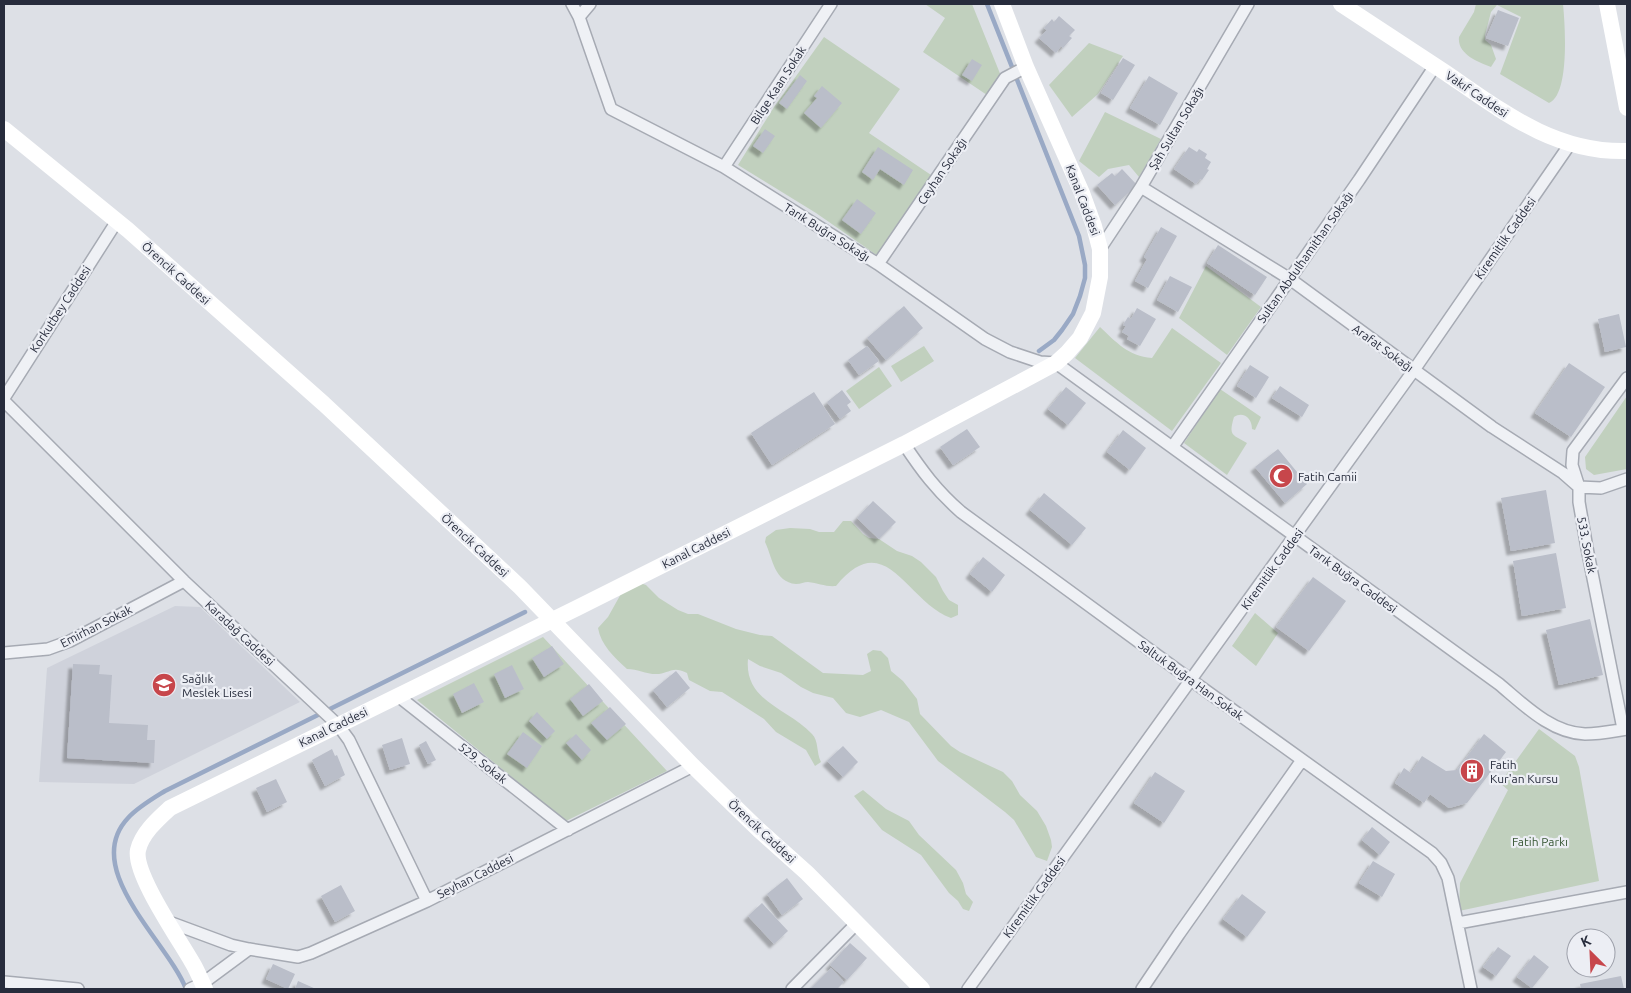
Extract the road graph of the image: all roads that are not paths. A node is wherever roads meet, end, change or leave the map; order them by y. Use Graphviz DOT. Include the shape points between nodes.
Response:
graph roads {
  1 [pos="572,4"];
  2 [pos="590,4"];
  3 [pos="831,4"];
  4 [pos="1002,4"];
  5 [pos="1248,4"];
  6 [pos="1341,4"];
  7 [pos="1607,4"];
  8 [pos="579,17"];
  9 [pos="1434,66"];
  10 [pos="1026,67"];
  11 [pos="1627,108"];
  12 [pos="4,129"];
  13 [pos="1570,144"];
  14 [pos="1627,152"];
  15 [pos="724,167"];
  16 [pos="1141,187"];
  17 [pos="117,221"];
  18 [pos="1100,249"];
  19 [pos="878,264"];
  20 [pos="1290,279"];
  21 [pos="1056,363"];
  22 [pos="1414,370"];
  23 [pos="1627,378"];
  24 [pos="4,399"];
  25 [pos="904,444"];
  26 [pos="1173,446"];
  27 [pos="1627,479"];
  28 [pos="1579,487"];
  29 [pos="1295,536"];
  30 [pos="184,581"];
  31 [pos="552,620"];
  32 [pos="4,654"];
  33 [pos="1191,680"];
  34 [pos="398,696"];
  35 [pos="335,722"];
  36 [pos="1625,729"];
  37 [pos="1302,760"];
  38 [pos="693,766"];
  39 [pos="568,830"];
  40 [pos="1627,892"];
  41 [pos="427,900"];
  42 [pos="169,922"];
  43 [pos="857,923"];
  44 [pos="1458,923"];
  45 [pos="248,950"];
  46 [pos="4,982"];
  47 [pos="199,987"];
  48 [pos="78,989"];
  49 [pos="792,989"];
  50 [pos="922,989"];
  51 [pos="968,989"];
  52 [pos="1142,989"];
  53 [pos="1471,989"];
  1 -- 8 [label="street"];
  2 -- 8 [label="street"];
  3 -- 15 [label="street, Bilge Kaan Sokak"];
  4 -- 10 [label="street, Kanal Caddesi"];
  5 -- 16 [label="street, Şah Sultan Sokağı"];
  6 -- 9 [label="street, Vakıf Caddesi"];
  7 -- 11 [label="street"];
  8 -- 15 [label="street, Tarık Buğra Sokağı" via="611,109"];
  9 -- 13 [label="street, Vakıf Caddesi" via="1517,121"];
  9 -- 20 [label="street, Sultan Abdulhamithan Sokağı"];
  10 -- 18 [label="street, Kanal Caddesi" via="1082,193"];
  10 -- 19 [label="street, Ceyhan Sokağı" via="1005,78"];
  12 -- 17 [label="street, Örencik Caddesi"];
  13 -- 14 [label="street, Vakıf Caddesi" via="1606,152"];
  13 -- 22 [label="street, Kiremitlik Caddesi"];
  15 -- 19 [label="street, Tarık Buğra Sokağı"];
  16 -- 18 [label="street, Şah Sultan Sokağı"];
  16 -- 20 [label="street, Arafat Sokağı"];
  17 -- 24 [label="street, Korkutbey Caddesi"];
  17 -- 31 [label="street, Örencik Caddesi" via="324,404 520,586"];
  18 -- 21 [label="street, Kanal Caddesi" via="1100,277 1093,313 1080,338"];
  19 -- 21 [label="street, Tarık Buğra Sokağı" via="986,339 1010,352 1040,362"];
  20 -- 22 [label="street, Arafat Sokağı"];
  20 -- 26 [label="street, Sultan Abdulhamithan Sokağı"];
  21 -- 25 [label="street, Kanal Caddesi"];
  21 -- 26 [label="street, Tarık Buğra Caddesi"];
  22 -- 28 [label="street, Arafat Sokağı"];
  22 -- 29 [label="street, Kiremitlik Caddesi"];
  23 -- 28 [label="street, 533. Sokak" via="1573,451 1572,465"];
  24 -- 30 [label="street, Karadağ Caddesi"];
  25 -- 31 [label="street, Kanal Caddesi"];
  25 -- 33 [label="street, Saltuk Buğra Han Sokak" via="926,477 961,512"];
  26 -- 29 [label="street, Tarık Buğra Caddesi"];
  27 -- 28 [label="street" via="1602,488"];
  28 -- 36 [label="street, 533. Sokak" via="1587,548"];
  29 -- 33 [label="street, Kiremitlik Caddesi"];
  29 -- 36 [label="street, Tarık Buğra Caddesi" via="1499,684 1537,716 1579,733"];
  30 -- 32 [label="street, Emirhan Sokak" via="70,641 48,649"];
  30 -- 35 [label="street, Karadağ Caddesi"];
  31 -- 34 [label="street, Kanal Caddesi"];
  31 -- 38 [label="street, Örencik Caddesi"];
  33 -- 37 [label="street, Saltuk Buğra Han Sokak"];
  33 -- 51 [label="street, Kiremitlik Caddesi"];
  34 -- 35 [label="street, Kanal Caddesi"];
  34 -- 39 [label="street, 529. Sokak"];
  35 -- 41 [label="street, Karadağ Caddesi" via="349,740"];
  35 -- 42 [label="street, Kanal Caddesi" via="170,808 149,830 138,850 137,860 151,893"];
  37 -- 44 [label="street, Saltuk Buğra Han Sokak" via="1432,853 1448,878"];
  37 -- 52 [label="street"];
  38 -- 39 [label="street, Seyhan Caddesi"];
  38 -- 43 [label="street, Örencik Caddesi"];
  39 -- 41 [label="street, Seyhan Caddesi"];
  40 -- 44 [label="street"];
  41 -- 45 [label="street, Seyhan Caddesi" via="298,957"];
  42 -- 45 [label="street, Seyhan Caddesi"];
  42 -- 47 [label="street, Kanal Caddesi" via="193,964"];
  43 -- 49 [label="street"];
  43 -- 50 [label="street, Örencik Caddesi"];
  44 -- 53 [label="street, Saltuk Buğra Han Sokak"];
  45 -- 47 [label="street"];
  46 -- 48 [label="street"];
}
